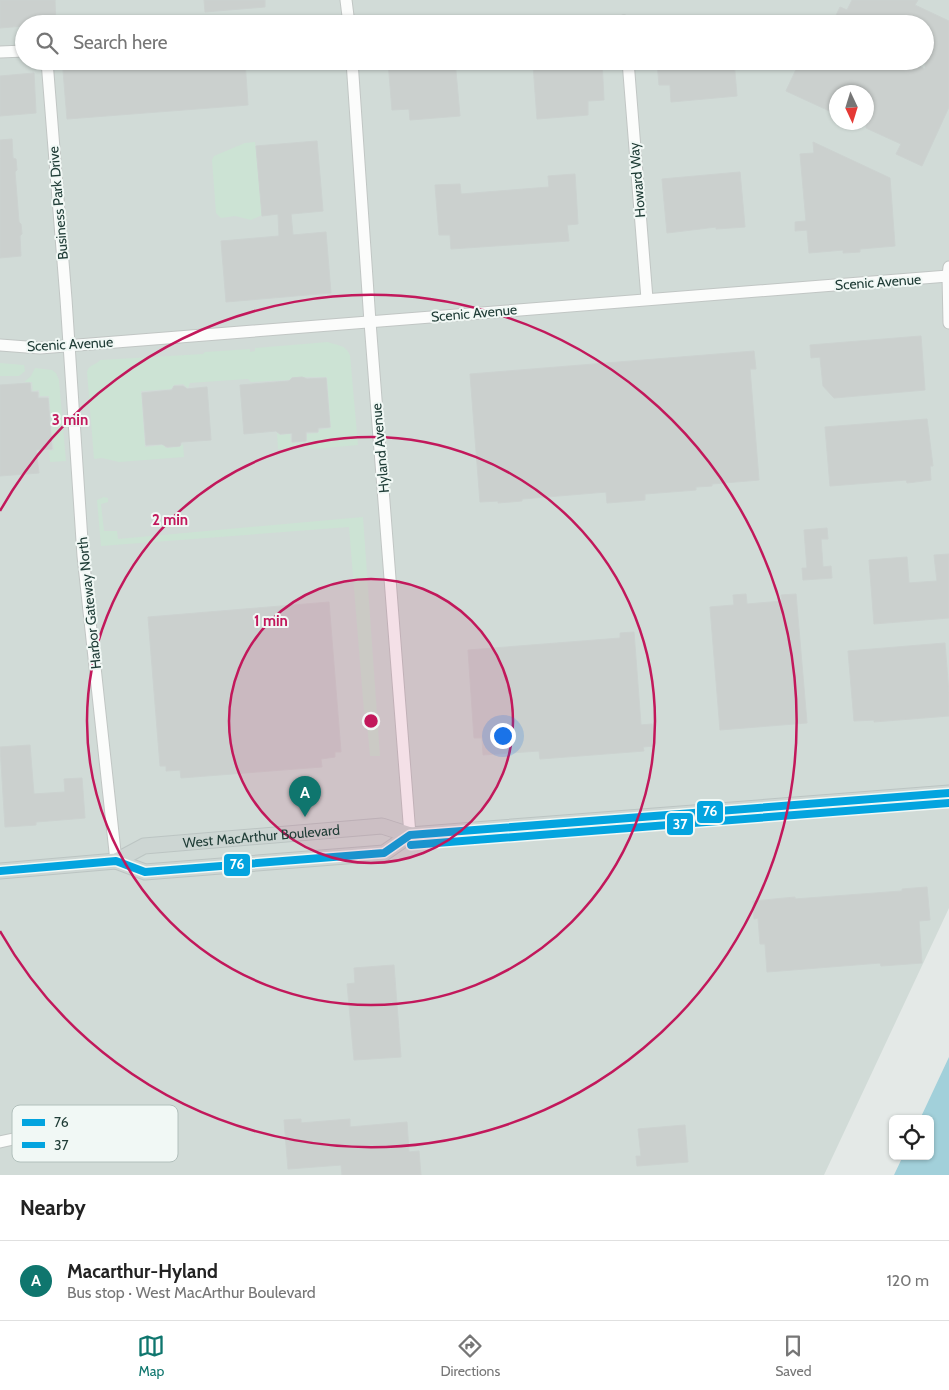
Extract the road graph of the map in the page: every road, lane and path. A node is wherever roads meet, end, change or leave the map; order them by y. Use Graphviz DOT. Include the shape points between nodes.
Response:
graph roads {
  1 [pos="346,0"];
  2 [pos="348,15"];
  3 [pos="15,51"];
  4 [pos="0,52"];
  5 [pos="48,70"];
  6 [pos="353,70"];
  7 [pos="629,70"];
  8 [pos="948,272"];
  9 [pos="647,299"];
  10 [pos="370,322"];
  11 [pos="949,324"];
  12 [pos="0,345"];
  13 [pos="69,345"];
  14 [pos="949,793"];
  15 [pos="410,835"];
  16 [pos="116,861"];
  17 [pos="0,871"];
  1 -- 2 [label="street"];
  3 -- 4 [label="street"];
  5 -- 13 [label="street, Business Park Drive"];
  6 -- 10 [label="street, Hyland Avenue"];
  7 -- 9 [label="street, Howard Way"];
  8 -- 9 [label="street, Scenic Avenue"];
  8 -- 11 [label="street"];
  9 -- 10 [label="street, Scenic Avenue"];
  10 -- 13 [label="street, Scenic Avenue"];
  10 -- 15 [label="street, Hyland Avenue"];
  12 -- 13 [label="street, Scenic Avenue" via="40,348"];
  13 -- 16 [label="street, Harbor Gateway North" via="83,556"];
  14 -- 15 [label="main road, West MacArthur Boulevard"];
  15 -- 16 [label="main road, West MacArthur Boulevard" via="382,826 154,845 144,846"];
  15 -- 16 [label="main road, West MacArthur Boulevard" via="384,854 145,872"];
  16 -- 17 [label="main road, West MacArthur Boulevard"];
}
